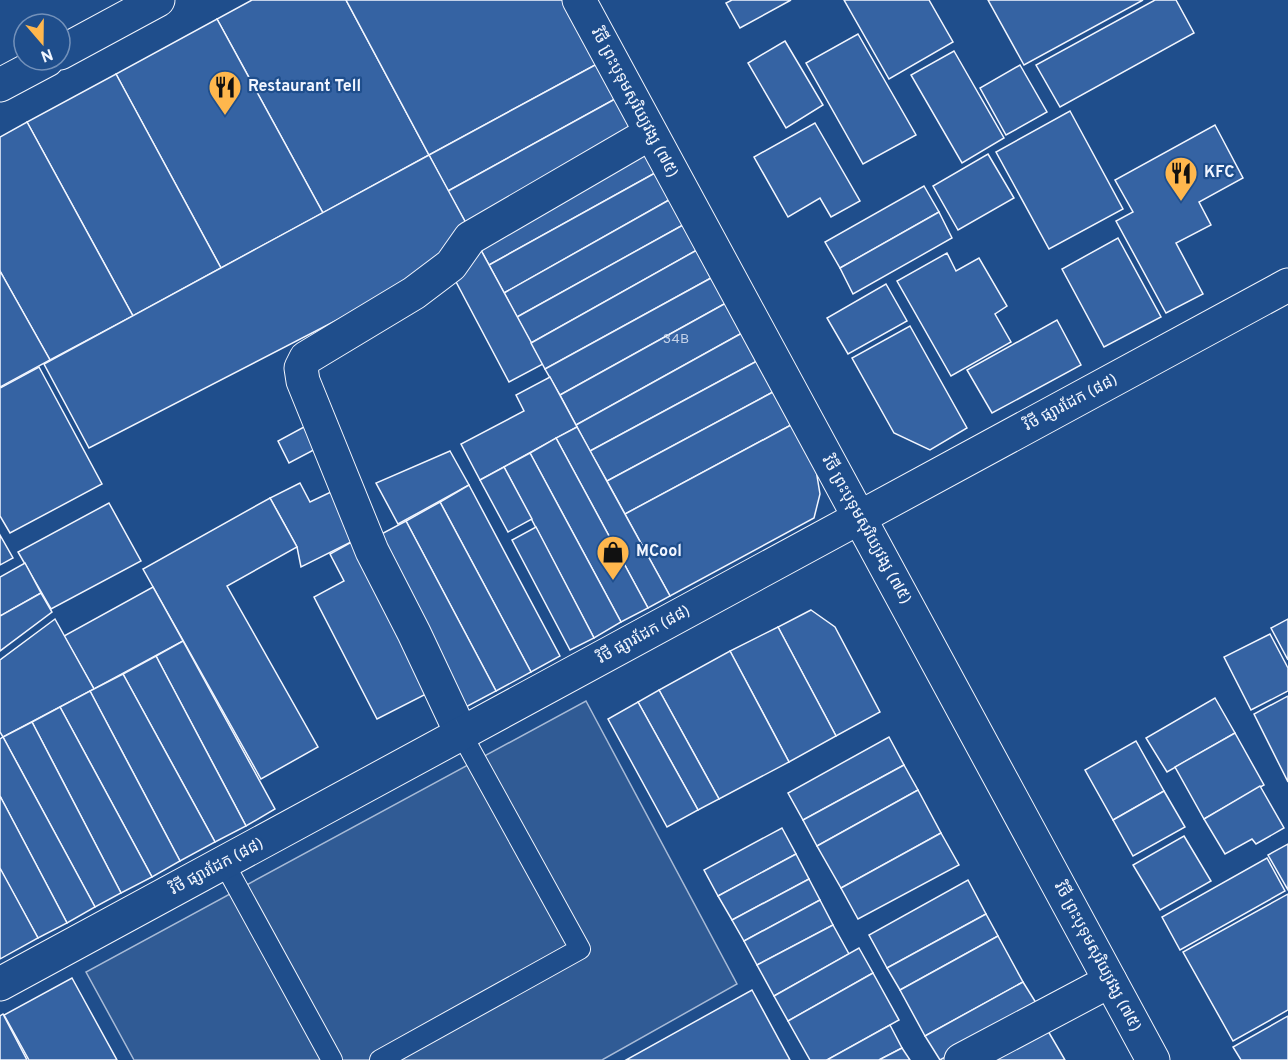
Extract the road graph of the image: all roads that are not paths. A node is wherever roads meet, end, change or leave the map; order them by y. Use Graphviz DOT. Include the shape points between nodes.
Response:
graph roads {
  1 [pos="158,0"];
  2 [pos="579,0"];
  3 [pos="72,47"];
  4 [pos="25,72"];
  5 [pos="0,86"];
  6 [pos="649,134"];
  7 [pos="1288,285"];
  8 [pos="859,518"];
  9 [pos="462,735"];
  10 [pos="224,863"];
  11 [pos="1110,981"];
  12 [pos="0,984"];
  13 [pos="332,1060"];
  14 [pos="380,1060"];
  15 [pos="961,1060"];
  16 [pos="1153,1060"];
  1 -- 3 [label="street"];
  2 -- 6 [label="street, វិថី ព្រះបុទុមសុរិយ្យវង្ស (៧៥)"];
  4 -- 5 [label="street"];
  6 -- 8 [label="street, វិថី ព្រះបុទុមសុរិយ្យវង្ស (៧៥)"];
  6 -- 9 [label="street" via="470,238 451,265 414,293 306,358 301,368 372,551"];
  7 -- 8 [label="street, វិថី ផ្សារដែក (៨៨)"];
  8 -- 9 [label="street, វិថី ផ្សារដែក (៨៨)"];
  8 -- 11 [label="street, វិថី ព្រះបុទុមសុរិយ្យវង្ស (៧៥)"];
  9 -- 10 [label="street, វិថី ផ្សារដែក (៨៨)"];
  9 -- 14 [label="lane" via="580,949"];
  10 -- 12 [label="street, វិថី ផ្សារដែក (៨៨)"];
  10 -- 13 [label="lane"];
  11 -- 15 [label="street"];
  11 -- 16 [label="street, វិថី ព្រះបុទុមសុរិយ្យវង្ស (៧៥)"];
}
